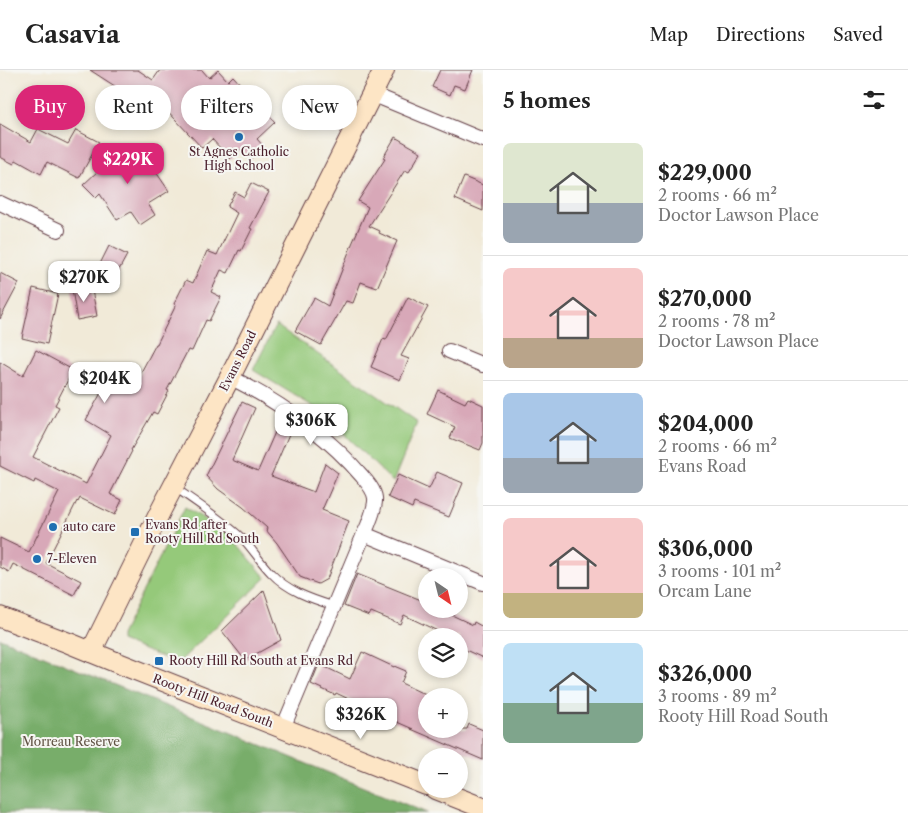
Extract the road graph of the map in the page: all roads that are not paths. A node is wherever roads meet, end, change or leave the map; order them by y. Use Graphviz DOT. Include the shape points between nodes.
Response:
graph roads {
  1 [pos="384,70"];
  2 [pos="372,94"];
  3 [pos="483,140"];
  4 [pos="0,203"];
  5 [pos="58,230"];
  6 [pos="449,351"];
  7 [pos="483,364"];
  8 [pos="230,377"];
  9 [pos="173,487"];
  10 [pos="364,534"];
  11 [pos="483,583"];
  12 [pos="334,606"];
  13 [pos="0,617"];
  14 [pos="91,652"];
  15 [pos="283,728"];
  16 [pos="418,782"];
  17 [pos="458,798"];
  18 [pos="483,808"];
  1 -- 2 [label="street, Evans Road"];
  2 -- 3 [label="street"];
  2 -- 8 [label="street, Evans Road"];
  4 -- 5 [label="street"];
  6 -- 7 [label="street"];
  8 -- 9 [label="street, Evans Road"];
  8 -- 10 [label="street" via="290,412 330,443 354,467 370,486 375,498"];
  9 -- 12 [label="lane" via="224,522 281,582 312,599"];
  9 -- 14 [label="street, Evans Road"];
  10 -- 11 [label="street"];
  10 -- 12 [label="street"];
  12 -- 15 [label="street"];
  13 -- 14 [label="street, Rooty Hill Road South"];
  14 -- 15 [label="street, Rooty Hill Road South"];
  15 -- 16 [label="street, Rooty Hill Road South"];
  17 -- 18 [label="street"];
}
